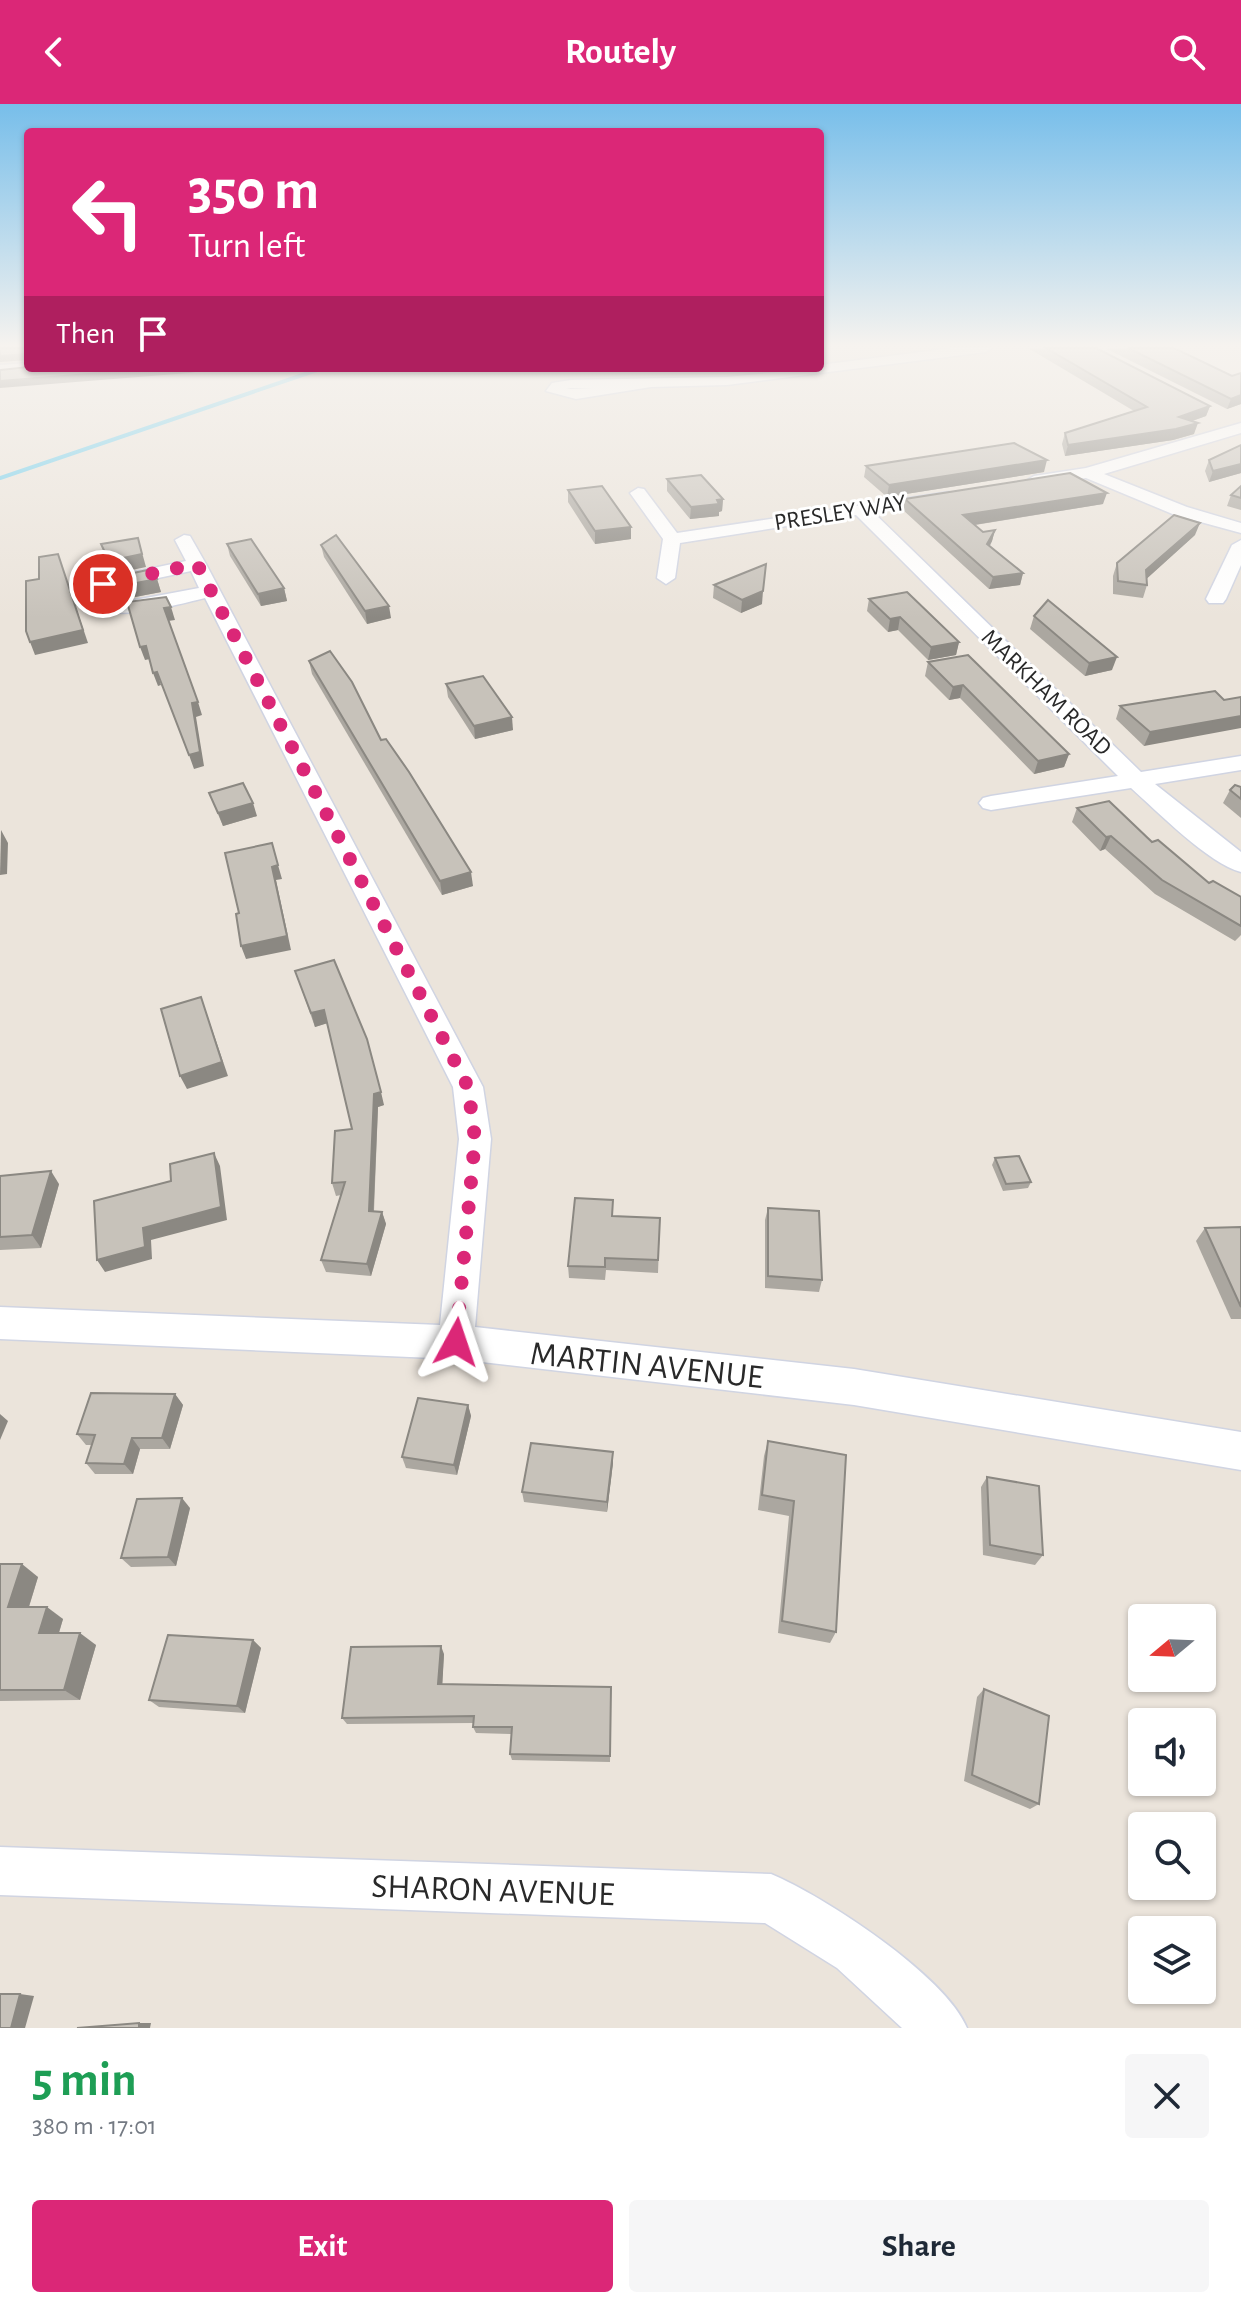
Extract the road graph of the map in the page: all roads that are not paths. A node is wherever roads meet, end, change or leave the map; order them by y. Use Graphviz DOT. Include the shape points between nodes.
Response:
graph roads {
  1 [pos="1194,438"];
  2 [pos="1088,473"];
  3 [pos="1012,485"];
  4 [pos="967,492"];
  5 [pos="638,493"];
  6 [pos="861,510"];
  7 [pos="1241,528"];
  8 [pos="672,539"];
  9 [pos="184,540"];
  10 [pos="1241,545"];
  11 [pos="197,564"];
  12 [pos="666,578"];
  13 [pos="210,591"];
  14 [pos="1216,599"];
  15 [pos="1241,763"];
  16 [pos="1136,780"];
  17 [pos="991,803"];
  18 [pos="1241,864"];
  19 [pos="0,1323"];
  20 [pos="456,1342"];
  21 [pos="1241,1451"];
  22 [pos="0,1871"];
  23 [pos="941,2028"];
  1 -- 2 [label="street"];
  2 -- 3 [label="street"];
  2 -- 7 [label="street" via="1181,511"];
  4 -- 6 [label="street, PRESLEY WAY"];
  5 -- 8 [label="street"];
  6 -- 8 [label="street, PRESLEY WAY"];
  6 -- 16 [label="street, MARKHAM ROAD"];
  8 -- 12 [label="street"];
  9 -- 11 [label="street"];
  10 -- 14 [label="street"];
  11 -- 13 [label="street"];
  11 -- 13 [label="street" via="95,586 94,600 130,606"];
  13 -- 20 [label="street" via="468,1087 475,1139"];
  15 -- 16 [label="street"];
  16 -- 17 [label="street"];
  16 -- 18 [label="street, MARKHAM ROAD"];
  19 -- 20 [label="street, MARTIN AVENUE"];
  20 -- 21 [label="street, MARTIN AVENUE" via="854,1387"];
  22 -- 23 [label="street, SHARON AVENUE" via="771,1899 855,1950"];
}
